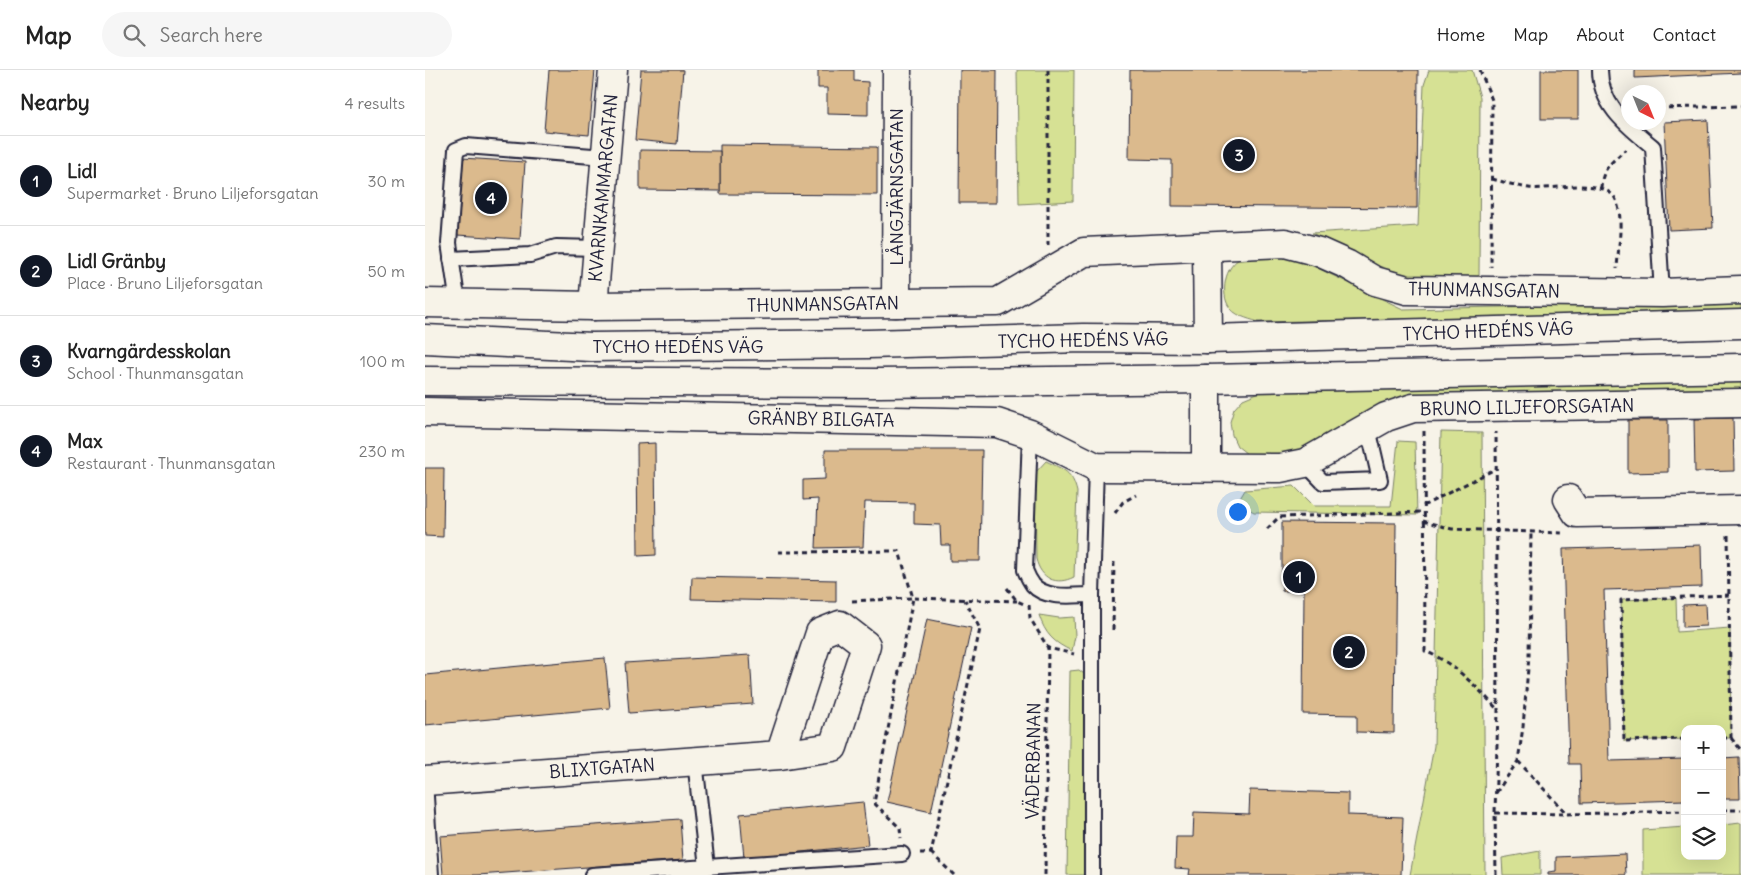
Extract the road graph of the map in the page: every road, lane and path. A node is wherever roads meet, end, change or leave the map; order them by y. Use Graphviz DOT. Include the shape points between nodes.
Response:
graph roads {
  1 [pos="613,70"];
  2 [pos="897,70"];
  3 [pos="1048,70"];
  4 [pos="1481,70"];
  5 [pos="1600,70"];
  6 [pos="1741,106"];
  7 [pos="1666,108"];
  8 [pos="1641,136"];
  9 [pos="605,157"];
  10 [pos="1491,179"];
  11 [pos="1601,188"];
  12 [pos="1207,247"];
  13 [pos="598,248"];
  14 [pos="451,259"];
  15 [pos="1054,269"];
  16 [pos="1491,277"];
  17 [pos="1617,277"];
  18 [pos="1741,290"];
  19 [pos="1662,293"];
  20 [pos="425,303"];
  21 [pos="896,303"];
  22 [pos="458,304"];
  23 [pos="593,306"];
  24 [pos="1741,324"];
  25 [pos="425,339"];
  26 [pos="1208,339"];
  27 [pos="1741,368"];
  28 [pos="1206,379"];
  29 [pos="425,381"];
  30 [pos="1741,403"];
  31 [pos="1424,408"];
  32 [pos="425,412"];
  33 [pos="1497,427"];
  34 [pos="1368,428"];
  35 [pos="1031,434"];
  36 [pos="1305,463"];
  37 [pos="1096,467"];
  38 [pos="1207,467"];
  39 [pos="1497,468"];
  40 [pos="1143,495"];
  41 [pos="1568,500"];
  42 [pos="1423,506"];
  43 [pos="1423,512"];
  44 [pos="1735,520"];
  45 [pos="1423,521"];
  46 [pos="1114,522"];
  47 [pos="1267,528"];
  48 [pos="1497,532"];
  49 [pos="1531,534"];
  50 [pos="1114,551"];
  51 [pos="778,552"];
  52 [pos="1033,585"];
  53 [pos="1007,588"];
  54 [pos="1092,595"];
  55 [pos="1729,595"];
  56 [pos="913,598"];
  57 [pos="965,600"];
  58 [pos="1017,601"];
  59 [pos="1028,606"];
  60 [pos="840,625"];
  61 [pos="1113,638"];
  62 [pos="1049,648"];
  63 [pos="1093,658"];
  64 [pos="1498,711"];
  65 [pos="1726,738"];
  66 [pos="1731,738"];
  67 [pos="1681,739"];
  68 [pos="1741,750"];
  69 [pos="780,755"];
  70 [pos="695,761"];
  71 [pos="1518,761"];
  72 [pos="425,781"];
  73 [pos="1495,794"];
  74 [pos="1726,810"];
  75 [pos="1741,810"];
  76 [pos="1681,811"];
  77 [pos="1495,813"];
  78 [pos="1567,814"];
  79 [pos="931,853"];
  80 [pos="903,854"];
  81 [pos="707,867"];
  82 [pos="431,875"];
  83 [pos="592,875"];
  84 [pos="954,875"];
  85 [pos="1045,875"];
  86 [pos="1092,875"];
  87 [pos="1496,875"];
  1 -- 9 [label="street, KVARNKAMMARGATAN"];
  2 -- 21 [label="street, LÅNGJÄRNSGATAN"];
  3 -- 15 [label="path" via="1046,204 1049,262"];
  4 -- 10 [label="path" via="1493,100"];
  5 -- 8 [label="lane" via="1610,109"];
  6 -- 7 [label="path"];
  8 -- 11 [label="path" via="1606,168"];
  8 -- 19 [label="lane" via="1653,147"];
  9 -- 13 [label="street, KVARNKAMMARGATAN"];
  9 -- 14 [label="lane" via="466,146 455,150 449,243"];
  10 -- 11 [label="path" via="1529,188"];
  10 -- 16 [label="path"];
  11 -- 17 [label="path" via="1615,198 1619,211"];
  12 -- 15 [label="street, THUNMANSGATAN" via="1084,252"];
  12 -- 19 [label="street, THUNMANSGATAN" via="1285,243 1341,262 1375,281 1407,290"];
  12 -- 26 [label="street"];
  13 -- 14 [label="lane" via="557,247 530,254"];
  13 -- 23 [label="street, KVARNKAMMARGATAN"];
  14 -- 22 [label="lane"];
  15 -- 21 [label="street, THUNMANSGATAN" via="998,302"];
  18 -- 19 [label="street, THUNMANSGATAN"];
  20 -- 22 [label="street, THUNMANSGATAN"];
  21 -- 23 [label="street, THUNMANSGATAN"];
  22 -- 23 [label="street, THUNMANSGATAN"];
  24 -- 26 [label="street, TYCHO HEDÉNS VÄG"];
  25 -- 26 [label="street, TYCHO HEDÉNS VÄG" via="591,347 1083,338"];
  27 -- 28 [label="street, TYCHO HEDÉNS VÄG"];
  28 -- 29 [label="street, TYCHO HEDÉNS VÄG" via="879,383"];
  28 -- 38 [label="street"];
  30 -- 31 [label="street, BRUNO LILJEFORSGATAN"];
  31 -- 34 [label="street, BRUNO LILJEFORSGATAN" via="1413,408 1386,417"];
  31 -- 42 [label="path"];
  32 -- 35 [label="street, GRÄNBY BILGATA" via="997,422"];
  33 -- 39 [label="path"];
  34 -- 36 [label="street, BRUNO LILJEFORSGATAN"];
  34 -- 36 [label="lane" via="1380,480 1323,482"];
  35 -- 37 [label="street, GRÄNBY BILGATA"];
  35 -- 52 [label="lane" via="1025,570"];
  36 -- 38 [label="street, BRUNO LILJEFORSGATAN" via="1280,468"];
  37 -- 38 [label="street, GRÄNBY BILGATA"];
  37 -- 54 [label="lane"];
  39 -- 42 [label="path"];
  39 -- 48 [label="path"];
  40 -- 46 [label="path" via="1133,495 1123,502 1115,512"];
  41 -- 44 [label="street" via="1577,513"];
  42 -- 43 [label="path"];
  43 -- 45 [label="path"];
  43 -- 47 [label="path" via="1279,517"];
  44 -- 55 [label="path"];
  45 -- 48 [label="path" via="1452,529"];
  45 -- 64 [label="path" via="1425,651 1441,658 1466,678"];
  48 -- 64 [label="path"];
  49 -- 71 [label="path" via="1529,656"];
  50 -- 61 [label="path"];
  51 -- 56 [label="path" via="899,551"];
  52 -- 54 [label="lane" via="1043,592 1059,595"];
  52 -- 59 [label="path"];
  53 -- 58 [label="path"];
  54 -- 63 [label="lane"];
  55 -- 66 [label="path"];
  55 -- 67 [label="path" via="1621,600 1624,741"];
  56 -- 57 [label="path"];
  56 -- 60 [label="path" via="847,602"];
  56 -- 80 [label="path" via="874,802 900,828"];
  57 -- 58 [label="path"];
  57 -- 79 [label="path" via="980,629"];
  58 -- 59 [label="path"];
  59 -- 62 [label="path" via="1030,618"];
  60 -- 69 [label="street" via="821,633"];
  60 -- 69 [label="street, BLIXTGATAN" via="866,645 833,747"];
  62 -- 63 [label="path"];
  62 -- 85 [label="path, VÄDERBANAN"];
  63 -- 86 [label="lane"];
  64 -- 73 [label="path"];
  65 -- 66 [label="path"];
  66 -- 68 [label="path"];
  69 -- 70 [label="street, BLIXTGATAN"];
  70 -- 72 [label="street, BLIXTGATAN"];
  70 -- 81 [label="lane"];
  71 -- 73 [label="path"];
  71 -- 78 [label="path"];
  72 -- 82 [label="lane"];
  73 -- 77 [label="path"];
  74 -- 75 [label="path"];
  76 -- 78 [label="path"];
  77 -- 78 [label="path"];
  77 -- 87 [label="path"];
  79 -- 80 [label="path"];
  79 -- 84 [label="path"];
  80 -- 81 [label="lane"];
  81 -- 83 [label="lane"];
}
